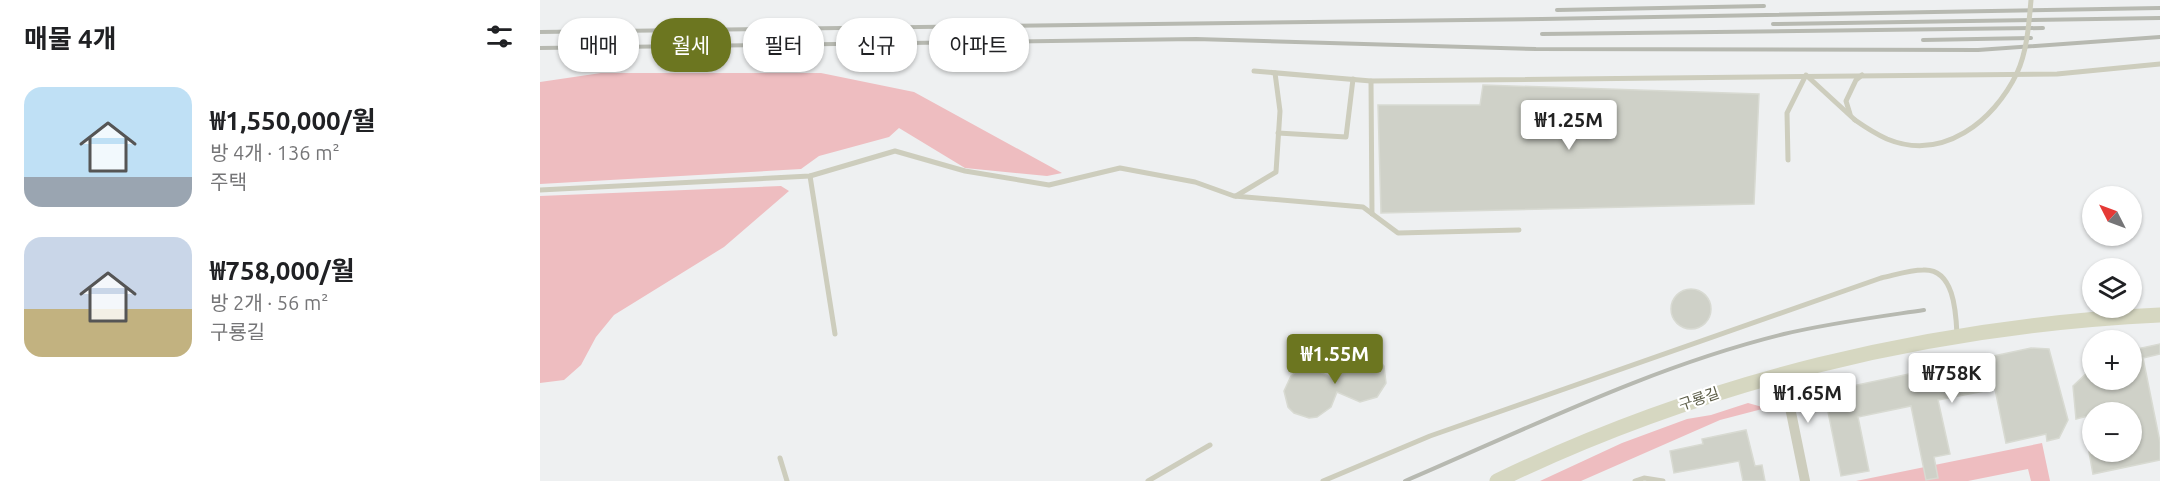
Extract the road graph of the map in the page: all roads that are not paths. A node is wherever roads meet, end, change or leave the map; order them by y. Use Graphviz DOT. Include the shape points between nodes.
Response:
graph roads {
  1 [pos="2031,0"];
  2 [pos="2160,64"];
  3 [pos="1254,71"];
  4 [pos="1275,73"];
  5 [pos="1806,75"];
  6 [pos="1862,75"];
  7 [pos="1353,79"];
  8 [pos="1371,81"];
  9 [pos="1852,118"];
  10 [pos="1278,133"];
  11 [pos="1788,160"];
  12 [pos="810,176"];
  13 [pos="540,190"];
  14 [pos="1234,196"];
  15 [pos="1372,214"];
  16 [pos="1519,230"];
  17 [pos="2160,315"];
  18 [pos="835,334"];
  19 [pos="1957,335"];
  20 [pos="1783,373"];
  21 [pos="1210,445"];
  22 [pos="780,458"];
  23 [pos="787,481"];
  24 [pos="1148,481"];
  25 [pos="1323,481"];
  26 [pos="1497,481"];
  27 [pos="1635,481"];
  28 [pos="1663,481"];
  29 [pos="1805,481"];
  1 -- 9 [label="lane, bridge" via="2018,71 1996,107 1974,128 1951,141 1926,145 1888,140"];
  2 -- 6 [label="lane" via="2058,74"];
  3 -- 4 [label="lane"];
  4 -- 7 [label="lane"];
  4 -- 10 [label="lane" via="1280,111"];
  5 -- 6 [label="lane"];
  5 -- 8 [label="lane"];
  5 -- 9 [label="lane"];
  5 -- 11 [label="lane" via="1787,113"];
  6 -- 9 [label="lane" via="1846,101"];
  7 -- 8 [label="lane"];
  7 -- 10 [label="lane" via="1346,137"];
  8 -- 15 [label="lane"];
  10 -- 14 [label="lane" via="1276,172"];
  12 -- 13 [label="lane"];
  12 -- 14 [label="lane" via="895,151 965,171 1049,185 1120,168 1195,182"];
  12 -- 18 [label="lane"];
  14 -- 15 [label="lane" via="1363,207"];
  15 -- 16 [label="lane" via="1398,232"];
  17 -- 19 [label="main road, 구룡길"];
  19 -- 20 [label="main road, 구룡길"];
  19 -- 25 [label="lane" via="1950,288 1942,275 1926,269 1881,278 1430,436"];
  20 -- 26 [label="main road, 구룡길" via="1625,424"];
  20 -- 29 [label="street"];
  21 -- 24 [label="lane"];
  22 -- 23 [label="lane"];
  27 -- 28 [label="lane"];
}
